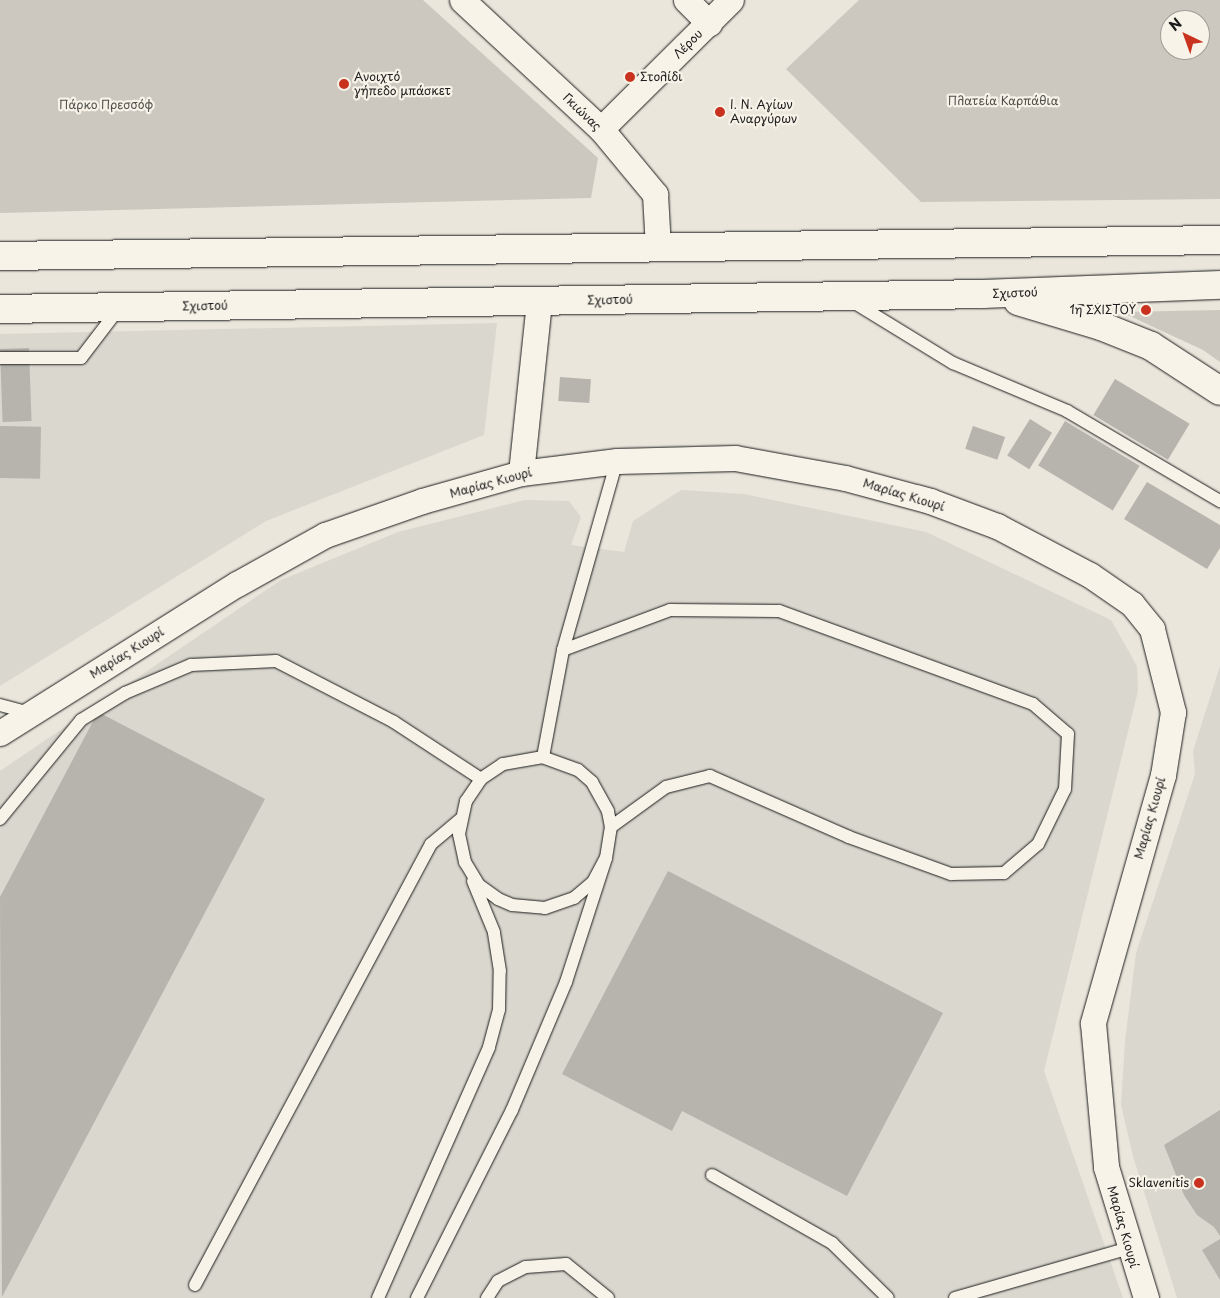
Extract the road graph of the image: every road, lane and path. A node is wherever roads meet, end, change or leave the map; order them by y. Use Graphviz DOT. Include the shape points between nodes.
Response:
graph roads {
  1 [pos="462,0"];
  2 [pos="686,0"];
  3 [pos="731,0"];
  4 [pos="709,23"];
  5 [pos="601,129"];
  6 [pos="1220,236"];
  7 [pos="1220,240"];
  8 [pos="1179,241"];
  9 [pos="658,248"];
  10 [pos="0,256"];
  11 [pos="1220,285"];
  12 [pos="983,294"];
  13 [pos="844,296"];
  14 [pos="539,301"];
  15 [pos="120,307"];
  16 [pos="0,309"];
  17 [pos="0,358"];
  18 [pos="1220,391"];
  19 [pos="617,461"];
  20 [pos="521,473"];
  21 [pos="1220,501"];
  22 [pos="563,650"];
  23 [pos="0,705"];
  24 [pos="30,713"];
  25 [pos="0,733"];
  26 [pos="543,757"];
  27 [pos="481,779"];
  28 [pos="0,819"];
  29 [pos="460,820"];
  30 [pos="611,827"];
  31 [pos="606,858"];
  32 [pos="465,862"];
  33 [pos="712,1175"];
  34 [pos="1129,1248"];
  35 [pos="195,1286"];
  36 [pos="378,1298"];
  37 [pos="417,1298"];
  38 [pos="487,1298"];
  39 [pos="608,1298"];
  40 [pos="888,1298"];
  41 [pos="955,1298"];
  42 [pos="1146,1298"];
  1 -- 5 [label="street, Γκιώνας"];
  2 -- 4 [label="street"];
  3 -- 4 [label="street, Λέρου"];
  4 -- 5 [label="street, Λέρου"];
  5 -- 9 [label="street, Γκιώνας" via="655,194"];
  6 -- 8 [label="main road"];
  7 -- 8 [label="main road"];
  8 -- 9 [label="main road"];
  9 -- 10 [label="main road"];
  11 -- 12 [label="main road, Σχιστού"];
  12 -- 13 [label="main road, Σχιστού"];
  12 -- 18 [label="main road" via="1040,306 1151,346"];
  13 -- 14 [label="main road, Σχιστού"];
  13 -- 21 [label="lane" via="953,363 1067,411"];
  14 -- 15 [label="main road, Σχιστού"];
  14 -- 20 [label="street"];
  15 -- 16 [label="main road, Σχιστού"];
  15 -- 17 [label="lane" via="82,358"];
  19 -- 20 [label="street, Μαρίας Κιουρί"];
  19 -- 22 [label="lane"];
  19 -- 34 [label="street, Μαρίας Κιουρί" via="735,458 845,478 930,501 997,526 1090,575 1132,604 1152,629 1173,712 1163,775 1093,1023 1106,1167"];
  20 -- 24 [label="street, Μαρίας Κιουρί" via="422,501 325,536 237,584"];
  22 -- 26 [label="lane"];
  22 -- 30 [label="lane" via="670,610 779,611 1032,704 1068,734 1065,788 1038,844 1004,872 952,874 849,836 710,776 666,787"];
  23 -- 24 [label="lane"];
  24 -- 25 [label="street, Μαρίας Κιουρί"];
  26 -- 27 [label="lane" via="503,764"];
  26 -- 30 [label="lane" via="578,770 592,782 608,811"];
  27 -- 28 [label="lane" via="394,722 276,661 191,665 125,693 82,720"];
  27 -- 29 [label="lane" via="466,801"];
  29 -- 32 [label="lane" via="459,834"];
  29 -- 35 [label="lane" via="431,844"];
  30 -- 31 [label="lane"];
  31 -- 32 [label="lane" via="593,882 574,898 544,908 512,905 498,900 479,885"];
  31 -- 37 [label="lane" via="566,982 512,1110"];
  32 -- 36 [label="lane" via="494,932 500,971 499,1010 489,1047"];
  33 -- 40 [label="lane" via="832,1243"];
  34 -- 41 [label="lane"];
  34 -- 42 [label="street, Μαρίας Κιουρί"];
  38 -- 39 [label="lane" via="498,1281 526,1267 566,1264"];
}
